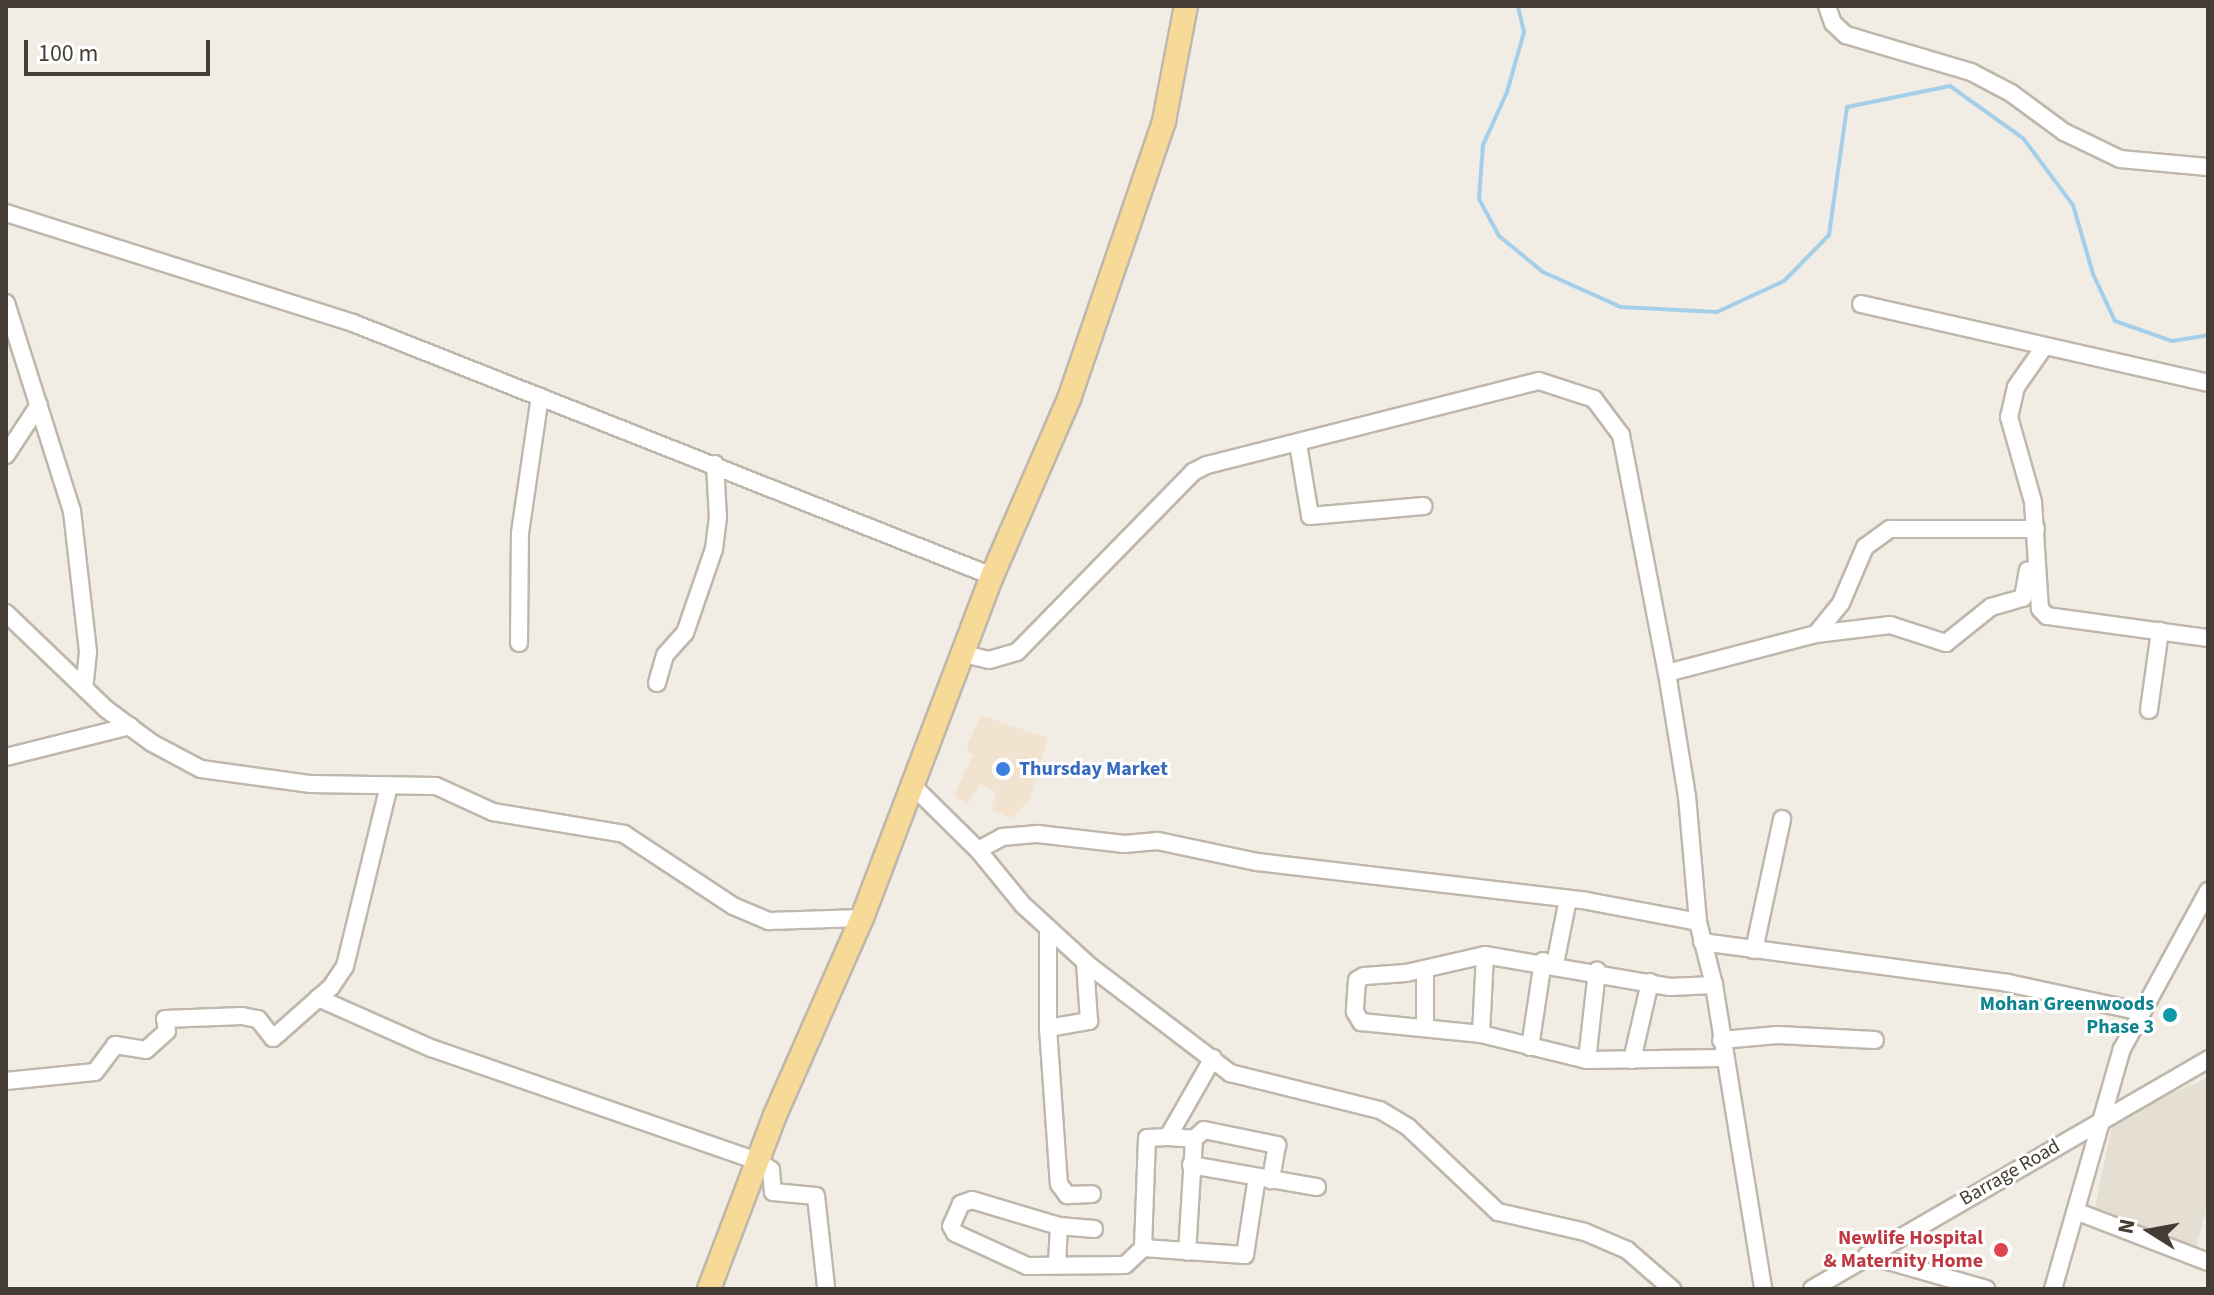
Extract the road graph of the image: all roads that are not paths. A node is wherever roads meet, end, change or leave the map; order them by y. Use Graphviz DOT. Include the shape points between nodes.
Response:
graph roads {
  1 [pos="1186,6"];
  2 [pos="1827,6"];
  3 [pos="2208,167"];
  4 [pos="6,213"];
  5 [pos="6,303"];
  6 [pos="1861,304"];
  7 [pos="2044,347"];
  8 [pos="2208,383"];
  9 [pos="540,396"];
  10 [pos="39,405"];
  11 [pos="1298,444"];
  12 [pos="6,455"];
  13 [pos="715,464"];
  14 [pos="1424,506"];
  15 [pos="2036,535"];
  16 [pos="992,576"];
  17 [pos="6,613"];
  18 [pos="2160,631"];
  19 [pos="1816,634"];
  20 [pos="2208,638"];
  21 [pos="519,643"];
  22 [pos="963,654"];
  23 [pos="1667,673"];
  24 [pos="657,683"];
  25 [pos="84,688"];
  26 [pos="2149,710"];
  27 [pos="130,726"];
  28 [pos="6,757"];
  29 [pos="911,784"];
  30 [pos="389,785"];
  31 [pos="1782,819"];
  32 [pos="978,850"];
  33 [pos="2208,891"];
  34 [pos="1568,899"];
  35 [pos="862,918"];
  36 [pos="1698,922"];
  37 [pos="1048,928"];
  38 [pos="1702,942"];
  39 [pos="1754,950"];
  40 [pos="1485,955"];
  41 [pos="1085,962"];
  42 [pos="1549,963"];
  43 [pos="1425,970"];
  44 [pos="1597,971"];
  45 [pos="1650,982"];
  46 [pos="1714,985"];
  47 [pos="318,998"];
  48 [pos="2142,1012"];
  49 [pos="1048,1028"];
  50 [pos="1425,1028"];
  51 [pos="1481,1034"];
  52 [pos="1721,1040"];
  53 [pos="1875,1040"];
  54 [pos="1530,1047"];
  55 [pos="1213,1058"];
  56 [pos="1724,1058"];
  57 [pos="2208,1059"];
  58 [pos="1587,1060"];
  59 [pos="1632,1060"];
  60 [pos="6,1081"];
  61 [pos="2100,1120"];
  62 [pos="1168,1137"];
  63 [pos="1194,1139"];
  64 [pos="758,1161"];
  65 [pos="1191,1165"];
  66 [pos="1264,1179"];
  67 [pos="1317,1187"];
  68 [pos="1092,1194"];
  69 [pos="2078,1212"];
  70 [pos="1059,1226"];
  71 [pos="1094,1229"];
  72 [pos="1143,1248"];
  73 [pos="1187,1252"];
  74 [pos="1867,1255"];
  75 [pos="2208,1262"];
  76 [pos="1057,1264"];
  77 [pos="826,1287"];
  78 [pos="709,1289"];
  79 [pos="1672,1289"];
  80 [pos="1763,1289"];
  81 [pos="1812,1289"];
  82 [pos="1986,1289"];
  83 [pos="2053,1289"];
  1 -- 16 [label="main road" via="1164,121 1069,399"];
  2 -- 3 [label="street" via="1833,23 1846,35 1971,72 2011,93 2064,132 2120,159"];
  4 -- 9 [label="street" via="353,323"];
  5 -- 10 [label="street"];
  6 -- 7 [label="street"];
  7 -- 8 [label="street"];
  7 -- 15 [label="street" via="2016,387 2009,417"];
  9 -- 13 [label="street"];
  9 -- 21 [label="street" via="520,533"];
  10 -- 12 [label="street"];
  10 -- 25 [label="street" via="72,511 88,652"];
  11 -- 14 [label="street" via="1310,516"];
  11 -- 22 [label="street" via="1193,472 1017,652 989,660"];
  11 -- 23 [label="street" via="1400,413 1539,381 1594,399 1621,435"];
  13 -- 16 [label="street"];
  13 -- 24 [label="street" via="714,549 685,633 665,655"];
  15 -- 18 [label="street" via="2038,602 2047,616"];
  15 -- 19 [label="street" via="1890,529 1865,547 1841,603"];
  15 -- 19 [label="street" via="2023,598 1991,607 1951,641 1940,643 1890,625"];
  16 -- 22 [label="main road"];
  17 -- 25 [label="street"];
  18 -- 20 [label="street"];
  18 -- 26 [label="street"];
  19 -- 23 [label="street"];
  22 -- 29 [label="main road"];
  23 -- 36 [label="street" via="1687,796"];
  25 -- 27 [label="street"];
  27 -- 28 [label="street"];
  27 -- 30 [label="street" via="201,769 231,776"];
  29 -- 32 [label="street"];
  29 -- 35 [label="main road"];
  30 -- 35 [label="street" via="436,786 493,812 624,834 733,906 769,921"];
  30 -- 47 [label="street" via="349,955 341,975"];
  31 -- 39 [label="street"];
  32 -- 34 [label="street" via="1002,837 1038,834 1124,844 1158,841 1257,862"];
  32 -- 37 [label="street"];
  33 -- 48 [label="street"];
  34 -- 36 [label="street"];
  34 -- 42 [label="street"];
  35 -- 64 [label="main road"];
  36 -- 38 [label="street"];
  37 -- 41 [label="street"];
  37 -- 49 [label="street"];
  38 -- 39 [label="street"];
  38 -- 46 [label="street"];
  39 -- 48 [label="street" via="2008,983"];
  40 -- 42 [label="street"];
  40 -- 43 [label="street"];
  40 -- 51 [label="street"];
  41 -- 49 [label="street" via="1089,1021"];
  41 -- 55 [label="street"];
  42 -- 44 [label="street"];
  42 -- 54 [label="street"];
  43 -- 50 [label="street"];
  43 -- 50 [label="street" via="1364,976 1357,980 1355,998 1361,1022"];
  44 -- 45 [label="street"];
  44 -- 58 [label="street"];
  45 -- 46 [label="street"];
  45 -- 59 [label="street"];
  46 -- 52 [label="street"];
  47 -- 60 [label="street" via="273,1038 258,1019 242,1016 165,1019 167,1031 146,1050 115,1045 95,1072"];
  47 -- 64 [label="street" via="431,1048"];
  48 -- 61 [label="street" via="2122,1049"];
  49 -- 68 [label="street" via="1059,1184 1067,1195"];
  50 -- 51 [label="street"];
  51 -- 54 [label="street"];
  52 -- 53 [label="street" via="1778,1035"];
  52 -- 56 [label="street"];
  54 -- 58 [label="street"];
  55 -- 62 [label="street"];
  55 -- 79 [label="street" via="1230,1073 1380,1110 1408,1127 1498,1212 1585,1232 1627,1250"];
  56 -- 59 [label="street"];
  56 -- 80 [label="street"];
  57 -- 61 [label="street, Barrage Road"];
  58 -- 59 [label="street"];
  61 -- 69 [label="street"];
  61 -- 74 [label="street, Barrage Road"];
  62 -- 63 [label="street"];
  62 -- 72 [label="street" via="1147,1140"];
  63 -- 65 [label="street"];
  63 -- 66 [label="street" via="1204,1130 1277,1145"];
  64 -- 77 [label="street" via="771,1170 773,1192 816,1196"];
  64 -- 78 [label="main road"];
  65 -- 66 [label="street"];
  65 -- 73 [label="street"];
  66 -- 67 [label="street"];
  66 -- 73 [label="street" via="1245,1255"];
  69 -- 75 [label="street"];
  69 -- 83 [label="street"];
  70 -- 71 [label="street"];
  70 -- 76 [label="street"];
  70 -- 76 [label="street" via="972,1200 961,1204 951,1226 1021,1265"];
  72 -- 73 [label="street"];
  72 -- 76 [label="street" via="1125,1265"];
  74 -- 81 [label="street, Barrage Road"];
  74 -- 82 [label="street"];
}
